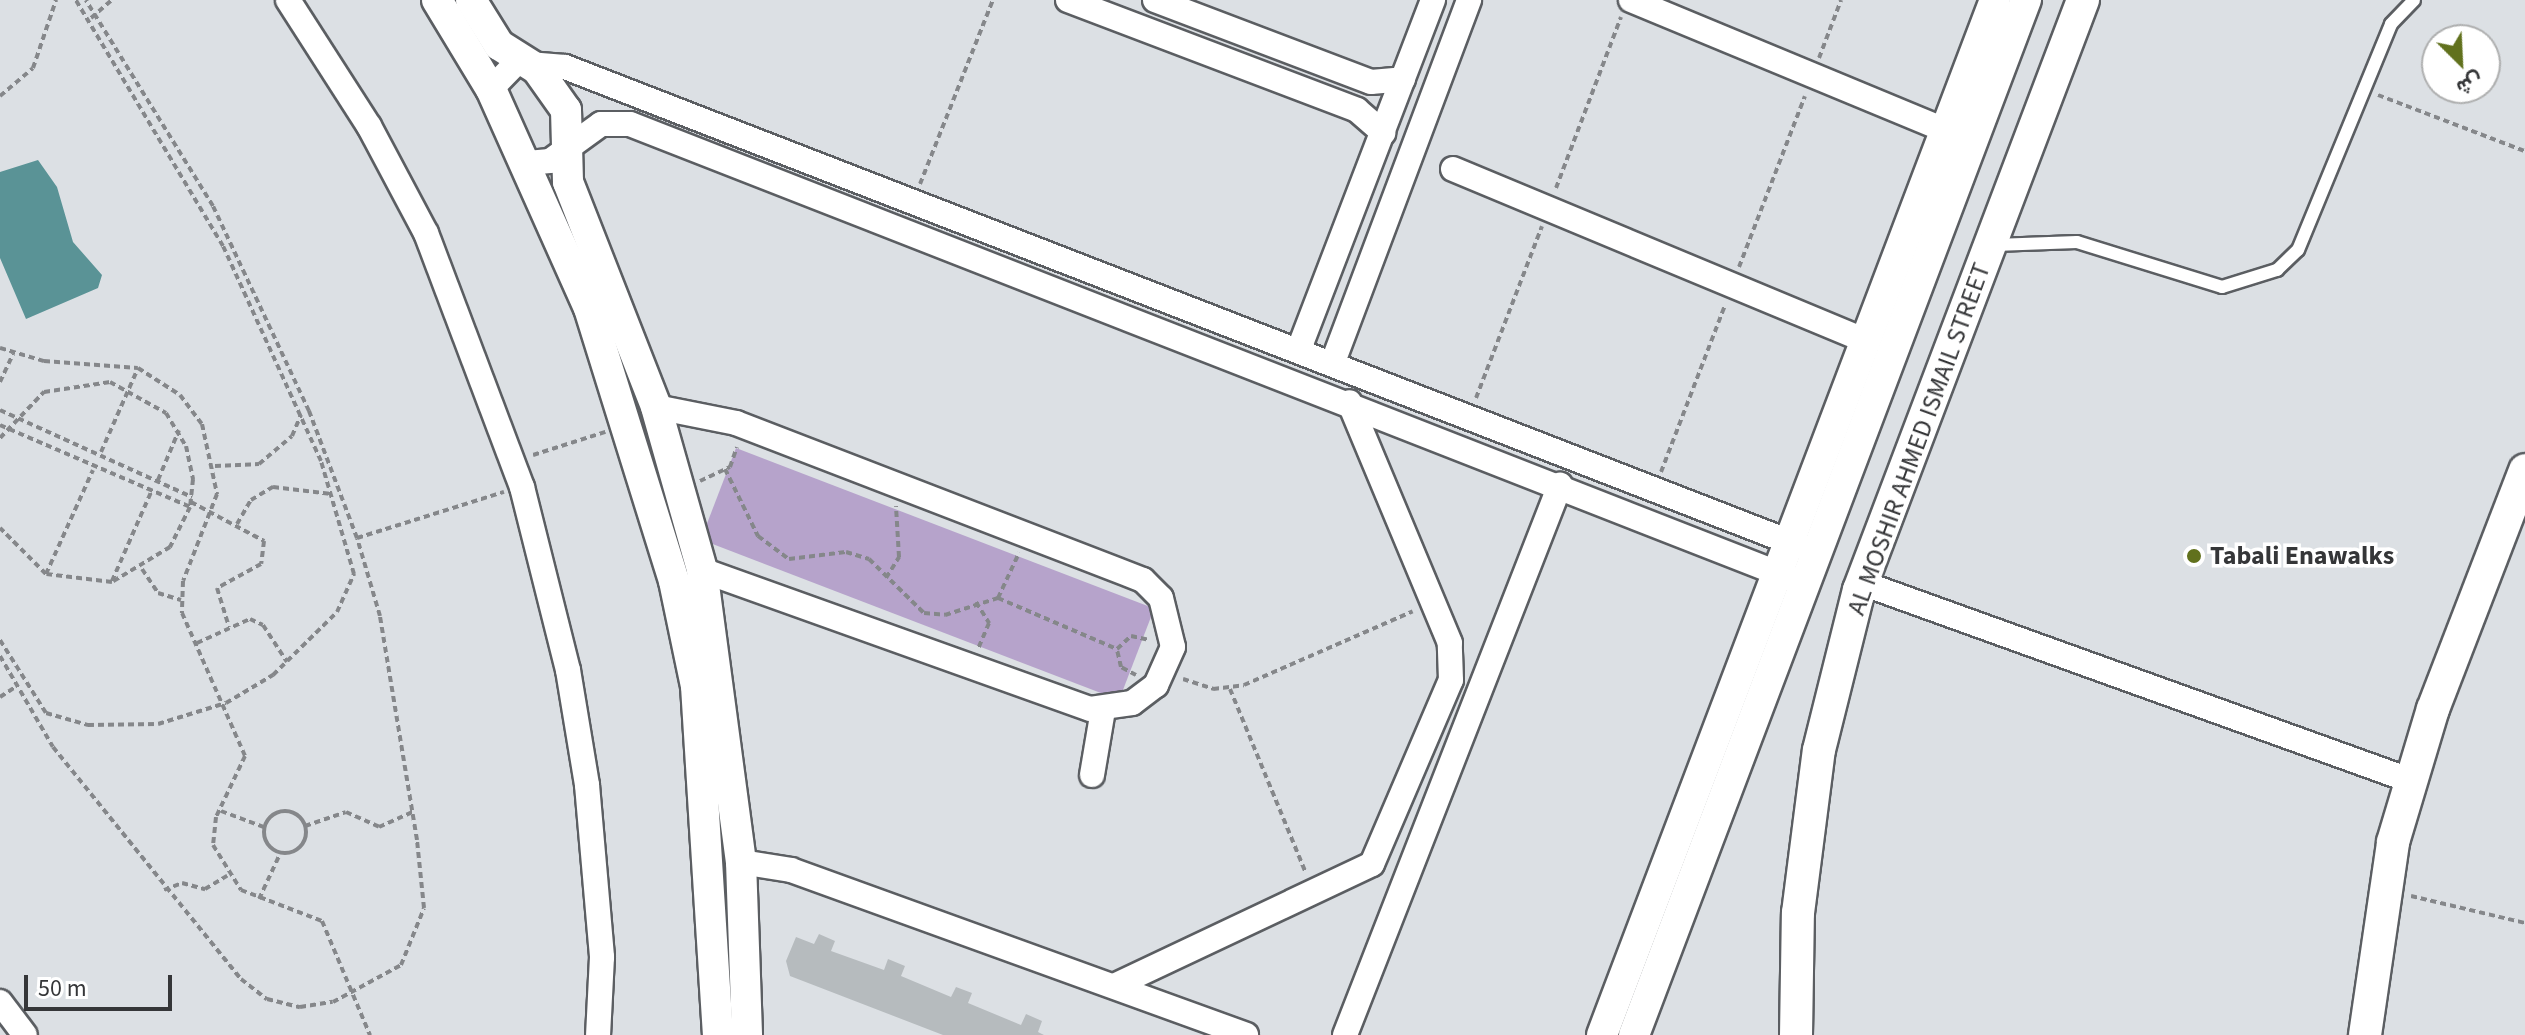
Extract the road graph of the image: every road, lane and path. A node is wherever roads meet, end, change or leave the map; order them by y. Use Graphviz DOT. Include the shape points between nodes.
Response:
graph roads {
  1 [pos="56,0"];
  2 [pos="76,0"];
  3 [pos="86,0"];
  4 [pos="112,0"];
  5 [pos="288,0"];
  6 [pos="437,0"];
  7 [pos="471,0"];
  8 [pos="993,0"];
  9 [pos="1068,0"];
  10 [pos="1155,0"];
  11 [pos="1433,0"];
  12 [pos="1469,0"];
  13 [pos="1631,0"];
  14 [pos="1841,0"];
  15 [pos="1995,0"];
  16 [pos="2026,0"];
  17 [pos="2083,0"];
  18 [pos="2414,0"];
  19 [pos="96,14"];
  20 [pos="91,18"];
  21 [pos="525,62"];
  22 [pos="1814,72"];
  23 [pos="1403,79"];
  24 [pos="491,89"];
  25 [pos="2364,90"];
  26 [pos="0,96"];
  27 [pos="1947,131"];
  28 [pos="1383,133"];
  29 [pos="567,146"];
  30 [pos="2525,151"];
  31 [pos="527,163"];
  32 [pos="1453,169"];
  33 [pos="914,201"];
  34 [pos="1990,246"];
  35 [pos="1734,282"];
  36 [pos="1866,341"];
  37 [pos="0,348"];
  38 [pos="1299,349"];
  39 [pos="13,354"];
  40 [pos="1333,362"];
  41 [pos="138,368"];
  42 [pos="0,382"];
  43 [pos="131,389"];
  44 [pos="1407,391"];
  45 [pos="1349,402"];
  46 [pos="656,407"];
  47 [pos="0,410"];
  48 [pos="301,415"];
  49 [pos="15,416"];
  50 [pos="1394,420"];
  51 [pos="630,425"];
  52 [pos="742,425"];
  53 [pos="3,427"];
  54 [pos="179,430"];
  55 [pos="0,438"];
  56 [pos="101,452"];
  57 [pos="513,461"];
  58 [pos="215,466"];
  59 [pos="725,469"];
  60 [pos="93,470"];
  61 [pos="2525,470"];
  62 [pos="157,480"];
  63 [pos="894,484"];
  64 [pos="1560,485"];
  65 [pos="1655,486"];
  66 [pos="522,487"];
  67 [pos="680,490"];
  68 [pos="151,492"];
  69 [pos="332,494"];
  70 [pos="191,502"];
  71 [pos="214,513"];
  72 [pos="2514,522"];
  73 [pos="237,524"];
  74 [pos="0,528"];
  75 [pos="1028,536"];
  76 [pos="357,538"];
  77 [pos="1805,548"];
  78 [pos="142,569"];
  79 [pos="702,570"];
  80 [pos="46,574"];
  81 [pos="886,578"];
  82 [pos="1793,579"];
  83 [pos="112,582"];
  84 [pos="1862,583"];
  85 [pos="998,598"];
  86 [pos="181,600"];
  87 [pos="976,602"];
  88 [pos="1433,602"];
  89 [pos="229,627"];
  90 [pos="0,640"];
  91 [pos="195,643"];
  92 [pos="1117,649"];
  93 [pos="0,656"];
  94 [pos="287,662"];
  95 [pos="971,665"];
  96 [pos="1166,666"];
  97 [pos="17,686"];
  98 [pos="1230,689"];
  99 [pos="0,697"];
  100 [pos="226,703"];
  101 [pos="1103,710"];
  102 [pos="1092,775"];
  103 [pos="2412,781"];
  104 [pos="220,810"];
  105 [pos="413,812"];
  106 [pos="305,826"];
  107 [pos="264,827"];
  108 [pos="280,854"];
  109 [pos="741,862"];
  110 [pos="227,876"];
  111 [pos="163,890"];
  112 [pos="2384,890"];
  113 [pos="1314,892"];
  114 [pos="259,899"];
  115 [pos="2525,923"];
  116 [pos="1116,985"];
  117 [pos="356,992"];
  118 [pos="0,1002"];
  119 [pos="25,1035"];
  120 [pos="370,1035"];
  121 [pos="598,1035"];
  122 [pos="718,1035"];
  123 [pos="747,1035"];
  124 [pos="1246,1035"];
  125 [pos="1345,1035"];
  126 [pos="1602,1035"];
  127 [pos="1634,1035"];
  128 [pos="1796,1035"];
  129 [pos="2365,1035"];
  1 -- 26 [label="path" via="33,68"];
  2 -- 20 [label="path"];
  3 -- 19 [label="path"];
  4 -- 19 [label="path"];
  5 -- 57 [label="street" via="369,126 426,233"];
  6 -- 24 [label="street"];
  7 -- 21 [label="street" via="499,45"];
  8 -- 33 [label="path"];
  9 -- 28 [label="street" via="1357,110"];
  10 -- 23 [label="street" via="1371,82"];
  11 -- 23 [label="street"];
  12 -- 40 [label="street"];
  13 -- 22 [label="street"];
  14 -- 22 [label="path"];
  15 -- 27 [label="street"];
  16 -- 77 [label="street"];
  17 -- 34 [label="main road, AL MOSHIR AHMED ISMAIL STREET"];
  18 -- 25 [label="lane" via="2391,24"];
  19 -- 20 [label="path"];
  19 -- 76 [label="path" via="213,206 309,411"];
  20 -- 48 [label="path" via="121,82 223,246"];
  21 -- 24 [label="street" via="507,66"];
  21 -- 29 [label="street" via="555,87 566,110"];
  21 -- 33 [label="street" via="565,67"];
  22 -- 27 [label="street"];
  22 -- 35 [label="path"];
  23 -- 28 [label="street"];
  24 -- 31 [label="street"];
  25 -- 30 [label="path"];
  25 -- 34 [label="lane" via="2298,250 2251,283 2193,283 2077,242"];
  27 -- 36 [label="street"];
  28 -- 38 [label="street"];
  29 -- 31 [label="street" via="550,161"];
  29 -- 45 [label="street" via="601,124 630,124"];
  29 -- 46 [label="street" via="568,182"];
  31 -- 51 [label="street"];
  32 -- 35 [label="street"];
  33 -- 38 [label="street"];
  34 -- 84 [label="main road, AL MOSHIR AHMED ISMAIL STREET"];
  35 -- 36 [label="street"];
  35 -- 65 [label="path"];
  36 -- 77 [label="street"];
  37 -- 39 [label="path"];
  38 -- 40 [label="street"];
  39 -- 41 [label="path"];
  39 -- 42 [label="path"];
  40 -- 44 [label="street"];
  41 -- 43 [label="path"];
  41 -- 58 [label="path" via="180,395 202,424"];
  43 -- 49 [label="path" via="65,384"];
  43 -- 54 [label="path"];
  43 -- 56 [label="path"];
  44 -- 50 [label="street"];
  44 -- 65 [label="street"];
  45 -- 50 [label="street"];
  45 -- 88 [label="street"];
  46 -- 52 [label="street"];
  46 -- 67 [label="street"];
  47 -- 49 [label="path"];
  48 -- 58 [label="path" via="278,453 237,469"];
  48 -- 69 [label="path"];
  49 -- 53 [label="path"];
  49 -- 56 [label="path"];
  50 -- 64 [label="street"];
  51 -- 57 [label="path"];
  51 -- 122 [label="street" via="696,686"];
  52 -- 59 [label="path"];
  52 -- 63 [label="street"];
  53 -- 55 [label="path"];
  53 -- 60 [label="path"];
  54 -- 62 [label="path"];
  54 -- 70 [label="path" via="191,462"];
  56 -- 62 [label="path"];
  57 -- 66 [label="street"];
  58 -- 71 [label="path"];
  59 -- 67 [label="path"];
  59 -- 81 [label="path" via="771,550 809,560 846,552 869,559"];
  60 -- 68 [label="path"];
  60 -- 80 [label="path"];
  61 -- 72 [label="main road"];
  62 -- 70 [label="path"];
  63 -- 75 [label="street"];
  63 -- 81 [label="path" via="900,545"];
  64 -- 82 [label="street"];
  64 -- 125 [label="street"];
  65 -- 77 [label="street"];
  66 -- 76 [label="path"];
  66 -- 121 [label="street" via="568,670 587,785 602,957"];
  67 -- 79 [label="street"];
  68 -- 70 [label="path"];
  68 -- 83 [label="path"];
  69 -- 73 [label="path" via="273,487 251,500"];
  69 -- 94 [label="path" via="354,574 337,612"];
  70 -- 71 [label="path"];
  70 -- 78 [label="path" via="170,547"];
  71 -- 73 [label="path"];
  71 -- 86 [label="path"];
  72 -- 103 [label="main road"];
  73 -- 89 [label="path" via="259,535 266,549 261,564 217,588"];
  74 -- 80 [label="path"];
  75 -- 85 [label="path"];
  75 -- 96 [label="street" via="1143,580 1161,598"];
  76 -- 105 [label="path" via="380,616"];
  77 -- 82 [label="street"];
  78 -- 83 [label="path"];
  78 -- 86 [label="path" via="158,593"];
  79 -- 95 [label="street"];
  79 -- 109 [label="street"];
  80 -- 83 [label="path"];
  81 -- 87 [label="path" via="924,613 945,615"];
  82 -- 126 [label="street"];
  82 -- 127 [label="street"];
  84 -- 103 [label="street"];
  84 -- 128 [label="main road, AL MOSHIR AHMED ISMAIL STREET" via="1819,750 1798,913"];
  85 -- 87 [label="path"];
  85 -- 92 [label="path"];
  86 -- 91 [label="path"];
  87 -- 95 [label="path" via="989,627"];
  88 -- 98 [label="path"];
  88 -- 113 [label="street" via="1454,655 1451,680 1372,864"];
  89 -- 91 [label="path"];
  89 -- 94 [label="path" via="257,621"];
  90 -- 100 [label="path" via="37,707 77,722 158,724"];
  91 -- 100 [label="path"];
  92 -- 96 [label="path" via="1121,667"];
  92 -- 96 [label="path" via="1131,636"];
  93 -- 97 [label="path"];
  94 -- 100 [label="path"];
  95 -- 101 [label="street"];
  96 -- 98 [label="path" via="1197,685"];
  96 -- 101 [label="street" via="1132,703"];
  97 -- 99 [label="path"];
  97 -- 111 [label="path" via="53,747"];
  98 -- 113 [label="path"];
  100 -- 104 [label="path" via="245,756"];
  101 -- 102 [label="street"];
  103 -- 112 [label="main road"];
  104 -- 107 [label="path"];
  104 -- 110 [label="path" via="213,845"];
  105 -- 106 [label="path" via="379,827 346,812"];
  105 -- 117 [label="path" via="424,908 418,938 401,965"];
  106 -- 107 [label="path" via="290,811 269,818"];
  106 -- 108 [label="path" via="300,847"];
  107 -- 108 [label="path" via="270,848"];
  108 -- 114 [label="path"];
  109 -- 116 [label="street" via="791,870"];
  109 -- 123 [label="street"];
  110 -- 111 [label="path" via="205,889 182,883"];
  110 -- 114 [label="path"];
  111 -- 117 [label="path" via="241,979 267,999 300,1007"];
  112 -- 115 [label="path"];
  112 -- 129 [label="main road"];
  113 -- 116 [label="street"];
  114 -- 117 [label="path" via="306,909 322,921"];
  116 -- 124 [label="street"];
  117 -- 120 [label="path"];
  118 -- 119 [label="street"];
}
